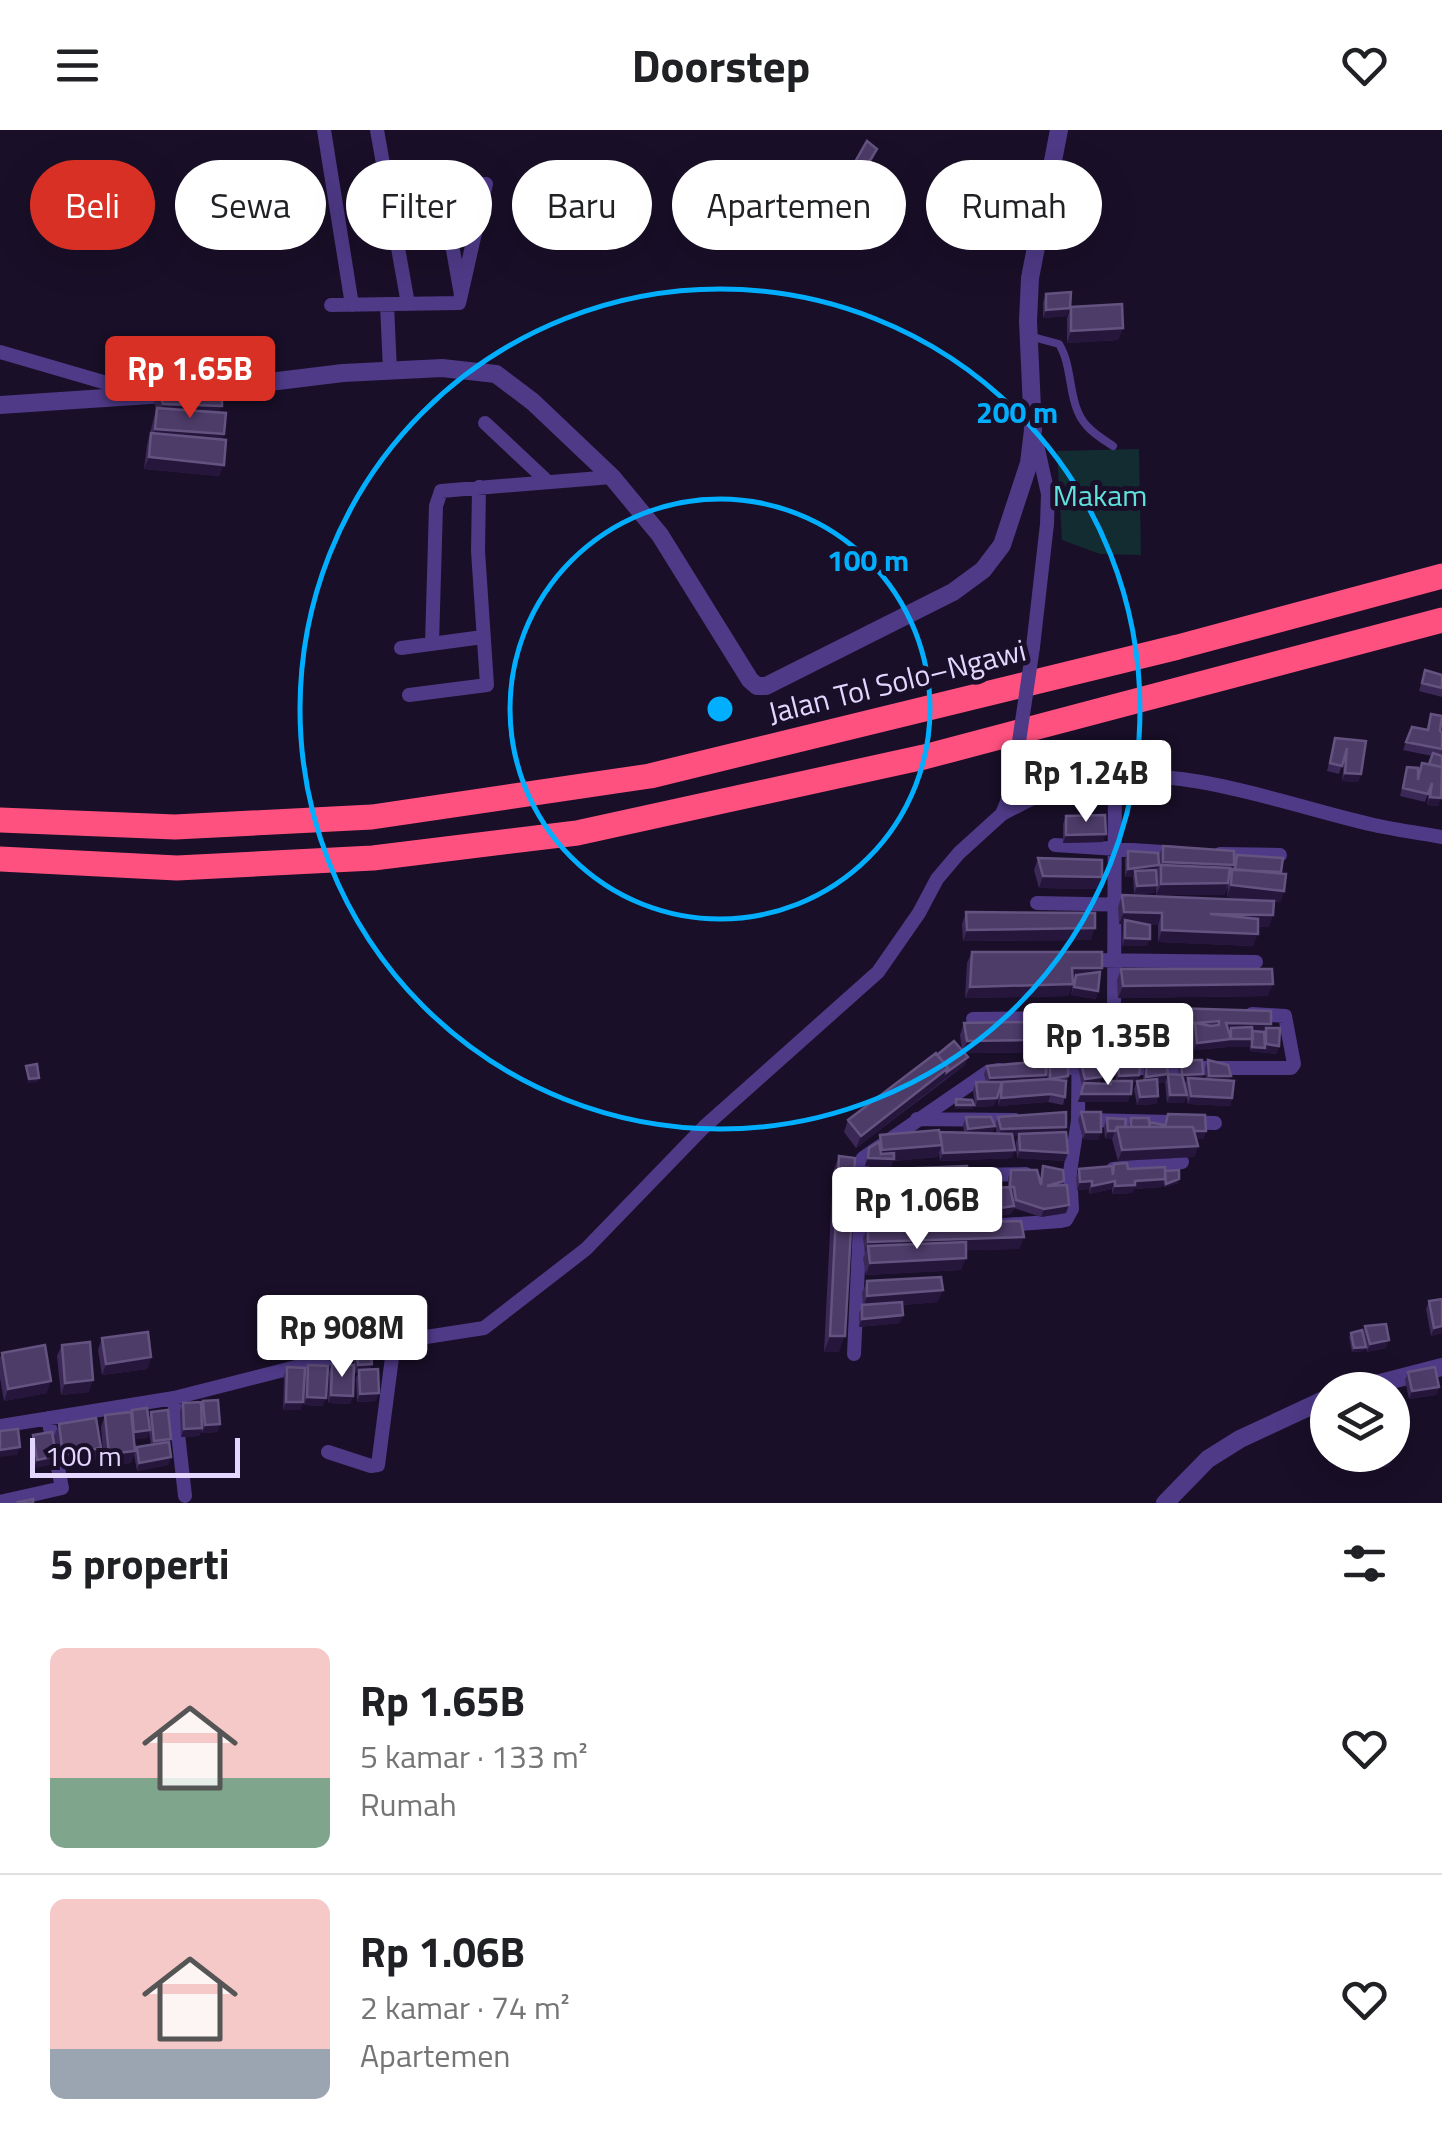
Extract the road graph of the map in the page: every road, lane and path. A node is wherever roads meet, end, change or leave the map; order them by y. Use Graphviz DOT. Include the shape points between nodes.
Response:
graph roads {
  1 [pos="324,130"];
  2 [pos="377,130"];
  3 [pos="1060,130"];
  4 [pos="461,294"];
  5 [pos="387,304"];
  6 [pos="408,304"];
  7 [pos="331,305"];
  8 [pos="352,305"];
  9 [pos="1029,336"];
  10 [pos="0,352"];
  11 [pos="390,371"];
  12 [pos="129,396"];
  13 [pos="0,405"];
  14 [pos="485,423"];
  15 [pos="1033,430"];
  16 [pos="1112,446"];
  17 [pos="612,477"];
  18 [pos="548,482"];
  19 [pos="479,487"];
  20 [pos="1442,576"];
  21 [pos="1442,620"];
  22 [pos="483,637"];
  23 [pos="432,644"];
  24 [pos="401,648"];
  25 [pos="410,695"];
  26 [pos="1115,776"];
  27 [pos="1002,814"];
  28 [pos="0,820"];
  29 [pos="1442,837"];
  30 [pos="1054,845"];
  31 [pos="1115,851"];
  32 [pos="1188,853"];
  33 [pos="1207,854"];
  34 [pos="1280,855"];
  35 [pos="0,860"];
  36 [pos="1037,903"];
  37 [pos="1115,904"];
  38 [pos="1154,905"];
  39 [pos="1074,960"];
  40 [pos="1114,960"];
  41 [pos="1256,962"];
  42 [pos="1114,1013"];
  43 [pos="1173,1014"];
  44 [pos="1245,1014"];
  45 [pos="1079,1018"];
  46 [pos="973,1019"];
  47 [pos="1078,1067"];
  48 [pos="1027,1069"];
  49 [pos="1010,1070"];
  50 [pos="917,1119"];
  51 [pos="1032,1120"];
  52 [pos="1070,1120"];
  53 [pos="1216,1123"];
  54 [pos="1182,1162"];
  55 [pos="1055,1173"];
  56 [pos="961,1175"];
  57 [pos="862,1176"];
  58 [pos="882,1176"];
  59 [pos="988,1226"];
  60 [pos="879,1232"];
  61 [pos="860,1233"];
  62 [pos="394,1342"];
  63 [pos="854,1354"];
  64 [pos="1442,1367"];
  65 [pos="1410,1375"];
  66 [pos="174,1398"];
  67 [pos="1310,1406"];
  68 [pos="48,1418"];
  69 [pos="0,1426"];
  70 [pos="328,1452"];
  71 [pos="184,1496"];
  72 [pos="34,1500"];
  73 [pos="0,1502"];
  74 [pos="1165,1503"];
  1 -- 8 [label="street"];
  2 -- 6 [label="street"];
  3 -- 9 [label="street" via="1030,278"];
  4 -- 4 [label="street" via="478,221 486,184 442,188"];
  4 -- 6 [label="street" via="459,303"];
  5 -- 6 [label="street"];
  5 -- 8 [label="street"];
  5 -- 11 [label="street"];
  7 -- 8 [label="street"];
  9 -- 15 [label="street"];
  9 -- 16 [label="lane" via="1058,344 1079,415"];
  10 -- 12 [label="street" via="117,386"];
  11 -- 12 [label="street"];
  11 -- 17 [label="street" via="496,374"];
  12 -- 13 [label="street"];
  14 -- 18 [label="street"];
  15 -- 17 [label="street" via="1030,463 1006,532 983,570 953,592 766,686 750,680 660,535"];
  15 -- 27 [label="street, bridge" via="1048,494 1043,581 1012,789"];
  17 -- 18 [label="street"];
  18 -- 19 [label="street"];
  19 -- 22 [label="street"];
  19 -- 23 [label="street" via="441,491 438,498"];
  20 -- 28 [label="highway, Jalan Tol Solo–Ngawi" via="650,776 372,817 176,827"];
  21 -- 35 [label="highway" via="924,757 577,833 373,858 177,868"];
  22 -- 23 [label="street"];
  22 -- 25 [label="street" via="487,685"];
  23 -- 24 [label="street"];
  26 -- 27 [label="street" via="1073,782"];
  26 -- 29 [label="street" via="1180,778"];
  26 -- 31 [label="street"];
  27 -- 62 [label="street" via="937,879 878,972 704,1127 586,1249 484,1328"];
  30 -- 31 [label="street"];
  31 -- 32 [label="street"];
  31 -- 37 [label="street"];
  33 -- 34 [label="street"];
  36 -- 37 [label="street"];
  37 -- 38 [label="street"];
  37 -- 40 [label="street"];
  39 -- 40 [label="street"];
  40 -- 41 [label="street"];
  40 -- 42 [label="street"];
  42 -- 43 [label="street"];
  42 -- 45 [label="street"];
  44 -- 47 [label="street" via="1285,1016 1294,1066"];
  45 -- 46 [label="street"];
  45 -- 47 [label="street"];
  47 -- 48 [label="street"];
  47 -- 52 [label="street"];
  49 -- 50 [label="street" via="988,1072"];
  50 -- 51 [label="street"];
  50 -- 57 [label="street" via="864,1156"];
  52 -- 53 [label="street"];
  52 -- 55 [label="street"];
  54 -- 55 [label="street"];
  55 -- 56 [label="street"];
  55 -- 59 [label="street" via="1072,1209 1066,1220"];
  57 -- 58 [label="street"];
  57 -- 61 [label="street"];
  60 -- 61 [label="street"];
  61 -- 63 [label="street"];
  62 -- 66 [label="street"];
  62 -- 70 [label="street" via="378,1465"];
  64 -- 65 [label="street"];
  66 -- 68 [label="street"];
  66 -- 71 [label="street"];
  67 -- 74 [label="street" via="1208,1459"];
  68 -- 69 [label="street"];
  68 -- 72 [label="street" via="62,1488"];
  72 -- 73 [label="street"];
}
